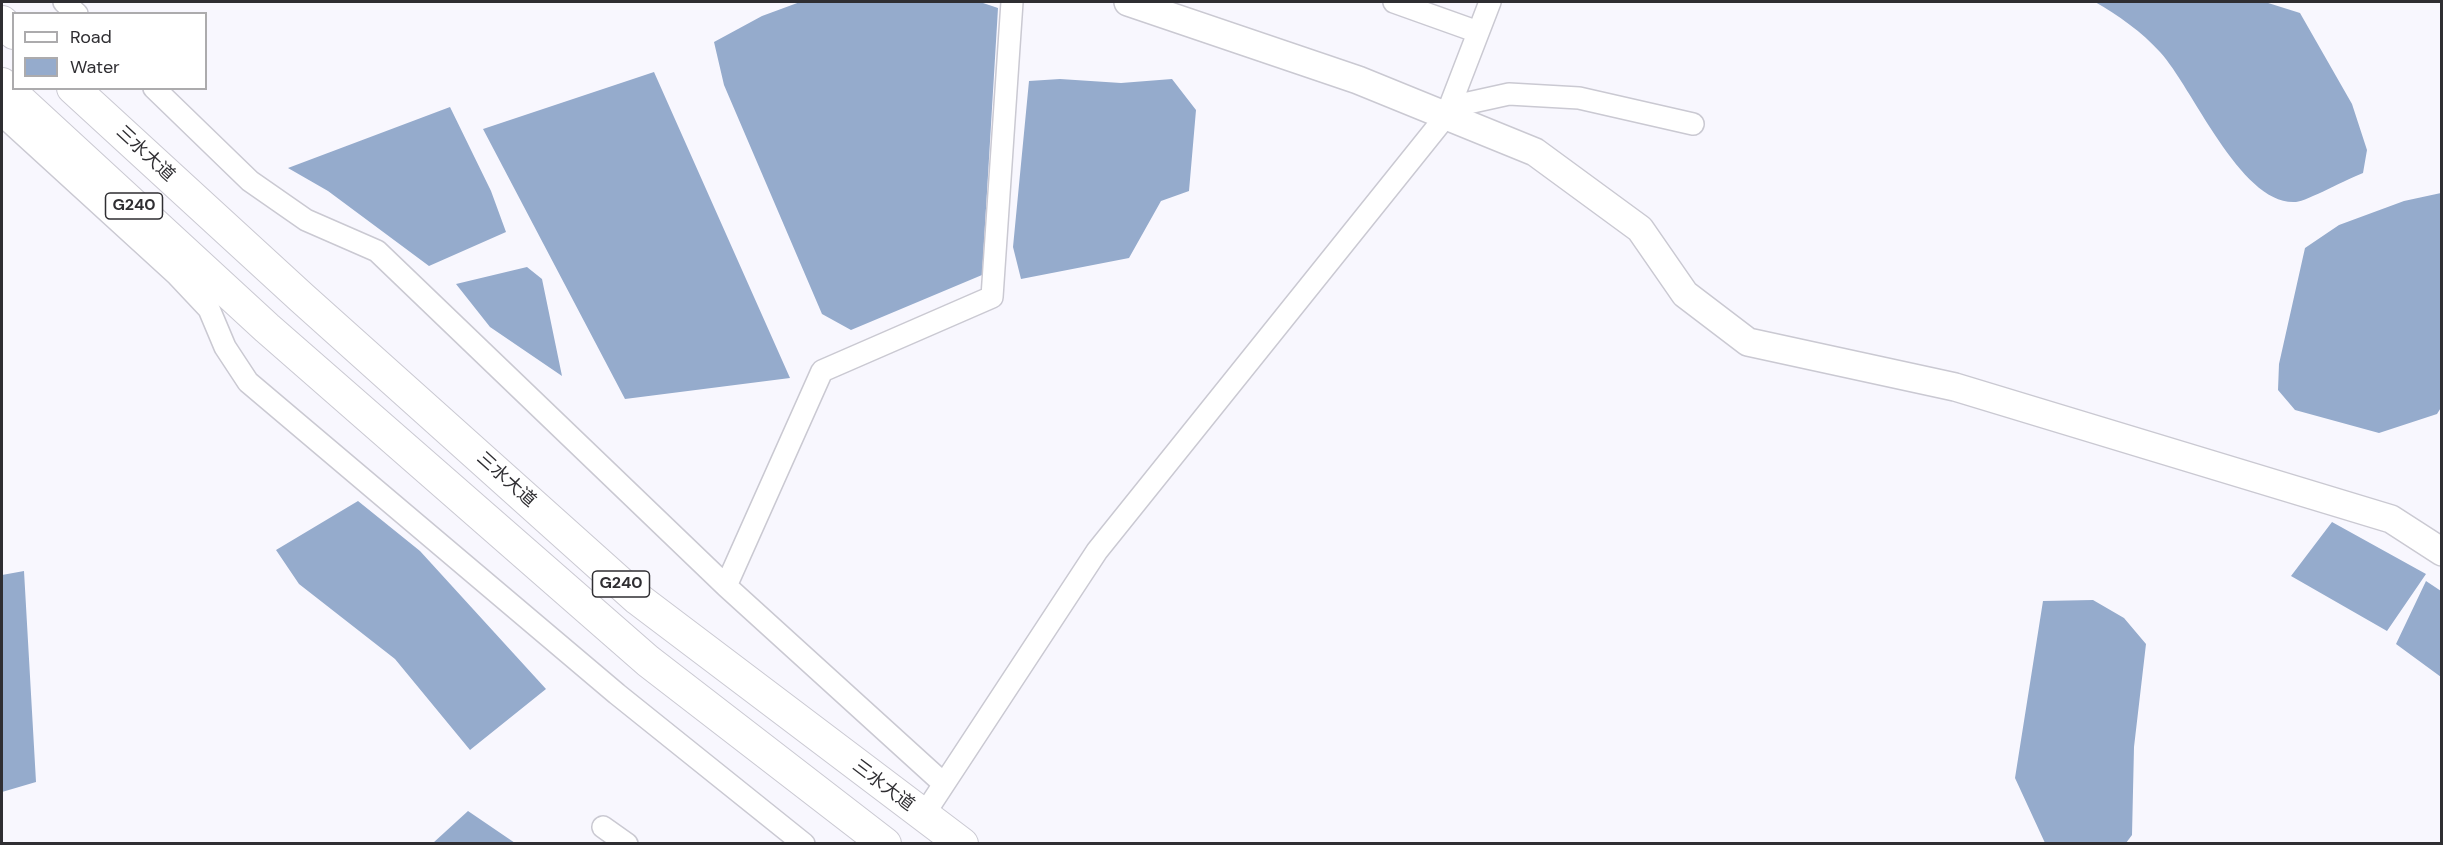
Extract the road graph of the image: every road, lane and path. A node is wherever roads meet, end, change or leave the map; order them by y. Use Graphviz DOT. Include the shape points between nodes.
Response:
graph roads {
  1 [pos="1012,2"];
  2 [pos="1128,2"];
  3 [pos="1394,2"];
  4 [pos="1490,2"];
  5 [pos="1184,10"];
  6 [pos="1478,32"];
  7 [pos="2,84"];
  8 [pos="76,90"];
  9 [pos="156,90"];
  10 [pos="1448,111"];
  11 [pos="2,114"];
  12 [pos="1693,124"];
  13 [pos="2442,552"];
  14 [pos="726,586"];
  15 [pos="944,784"];
  16 [pos="923,816"];
  17 [pos="603,827"];
  18 [pos="627,843"];
  19 [pos="804,843"];
  20 [pos="885,843"];
  21 [pos="962,843"];
  1 -- 14 [label="street" via="992,297 822,371"];
  2 -- 5 [label="main road"];
  3 -- 6 [label="street"];
  4 -- 6 [label="street"];
  5 -- 10 [label="main road" via="1358,80"];
  6 -- 10 [label="street"];
  7 -- 20 [label="highway, G240" via="267,328 648,661"];
  8 -- 16 [label="highway, 三水大道 / G240" via="638,599"];
  9 -- 14 [label="street" via="250,181 306,220 377,251"];
  10 -- 12 [label="street" via="1509,94 1579,98"];
  10 -- 13 [label="main road" via="1535,152 1640,229 1685,294 1748,342 1955,387 2253,477 2391,519"];
  10 -- 15 [label="street" via="1097,551"];
  11 -- 19 [label="street" via="209,309 225,347 248,382 617,694"];
  14 -- 15 [label="street"];
  15 -- 16 [label="street"];
  16 -- 21 [label="highway, 三水大道 / G240"];
  17 -- 18 [label="street"];
}
